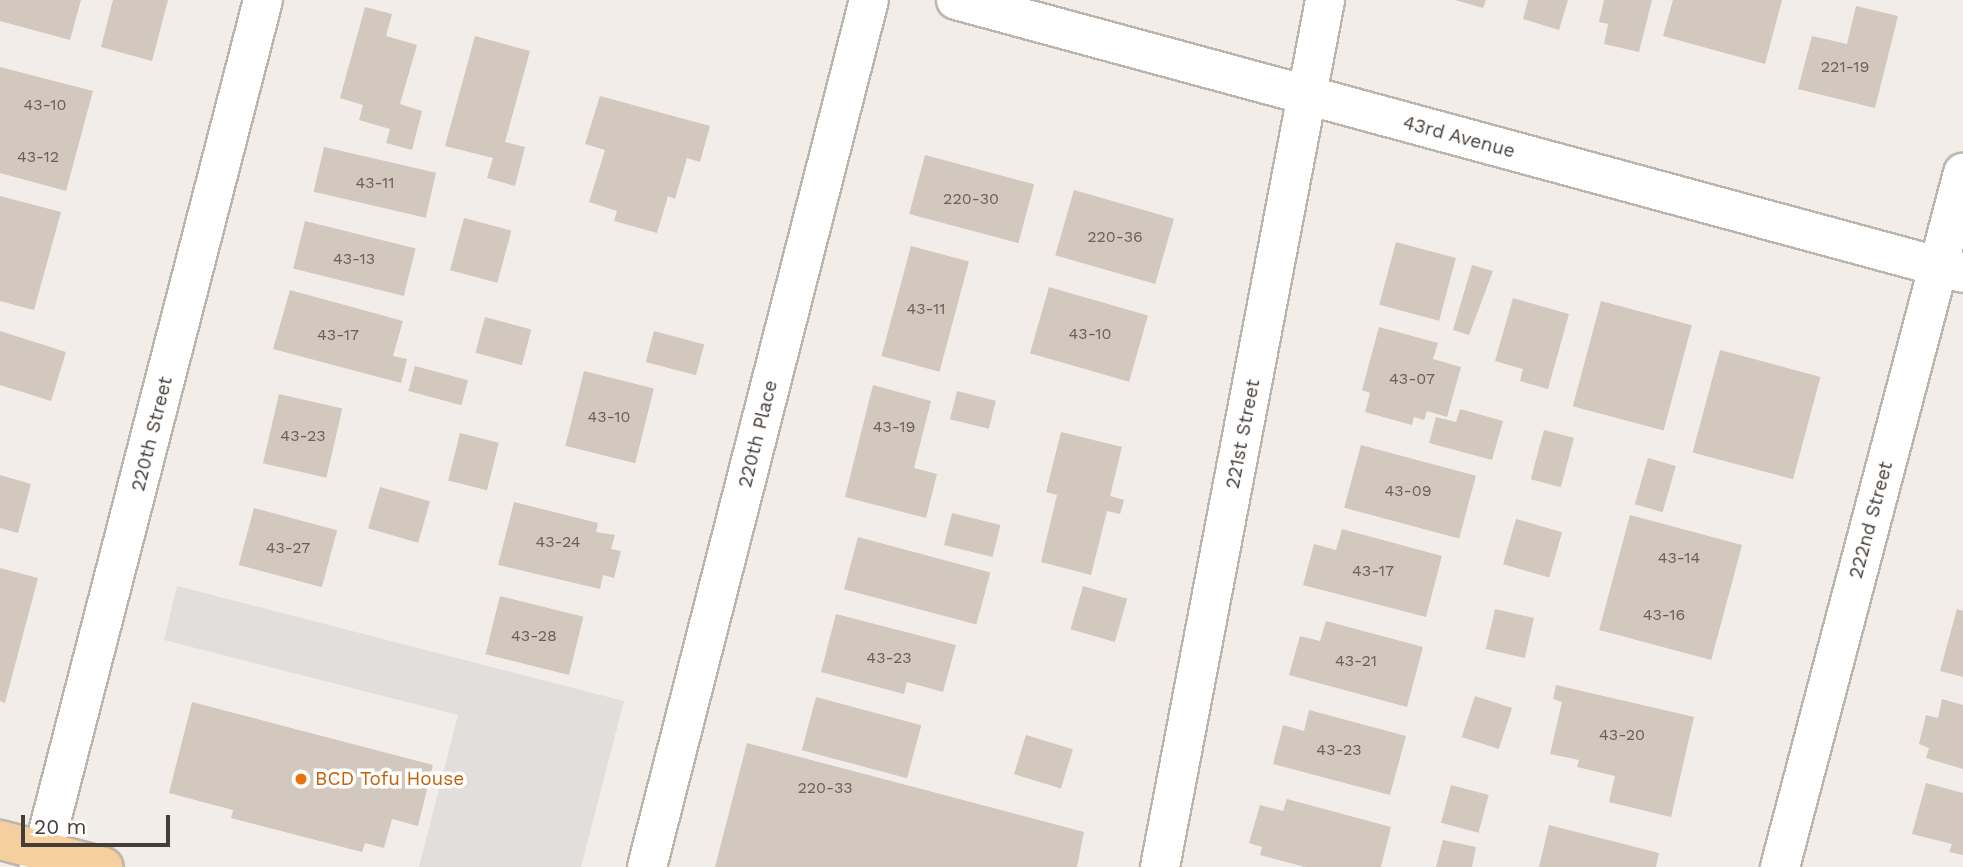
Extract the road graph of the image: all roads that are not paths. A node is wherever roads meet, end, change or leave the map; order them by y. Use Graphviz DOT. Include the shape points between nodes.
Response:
graph roads {
  1 [pos="263,0"];
  2 [pos="869,0"];
  3 [pos="956,0"];
  4 [pos="1325,0"];
  5 [pos="1307,95"];
  6 [pos="1963,173"];
  7 [pos="1950,270"];
  8 [pos="0,840"];
  9 [pos="41,859"];
  10 [pos="104,867"];
  11 [pos="647,867"];
  12 [pos="1160,867"];
  13 [pos="1780,867"];
  1 -- 9 [label="street, 220th Street"];
  2 -- 11 [label="street, 220th Place"];
  3 -- 5 [label="street, 43rd Avenue"];
  4 -- 5 [label="street, 221st Street"];
  5 -- 7 [label="street, 43rd Avenue"];
  5 -- 12 [label="street, 221st Street"];
  6 -- 7 [label="street, 222nd Street"];
  7 -- 13 [label="street, 222nd Street"];
  8 -- 9 [label="main road"];
  9 -- 10 [label="main road"];
}
